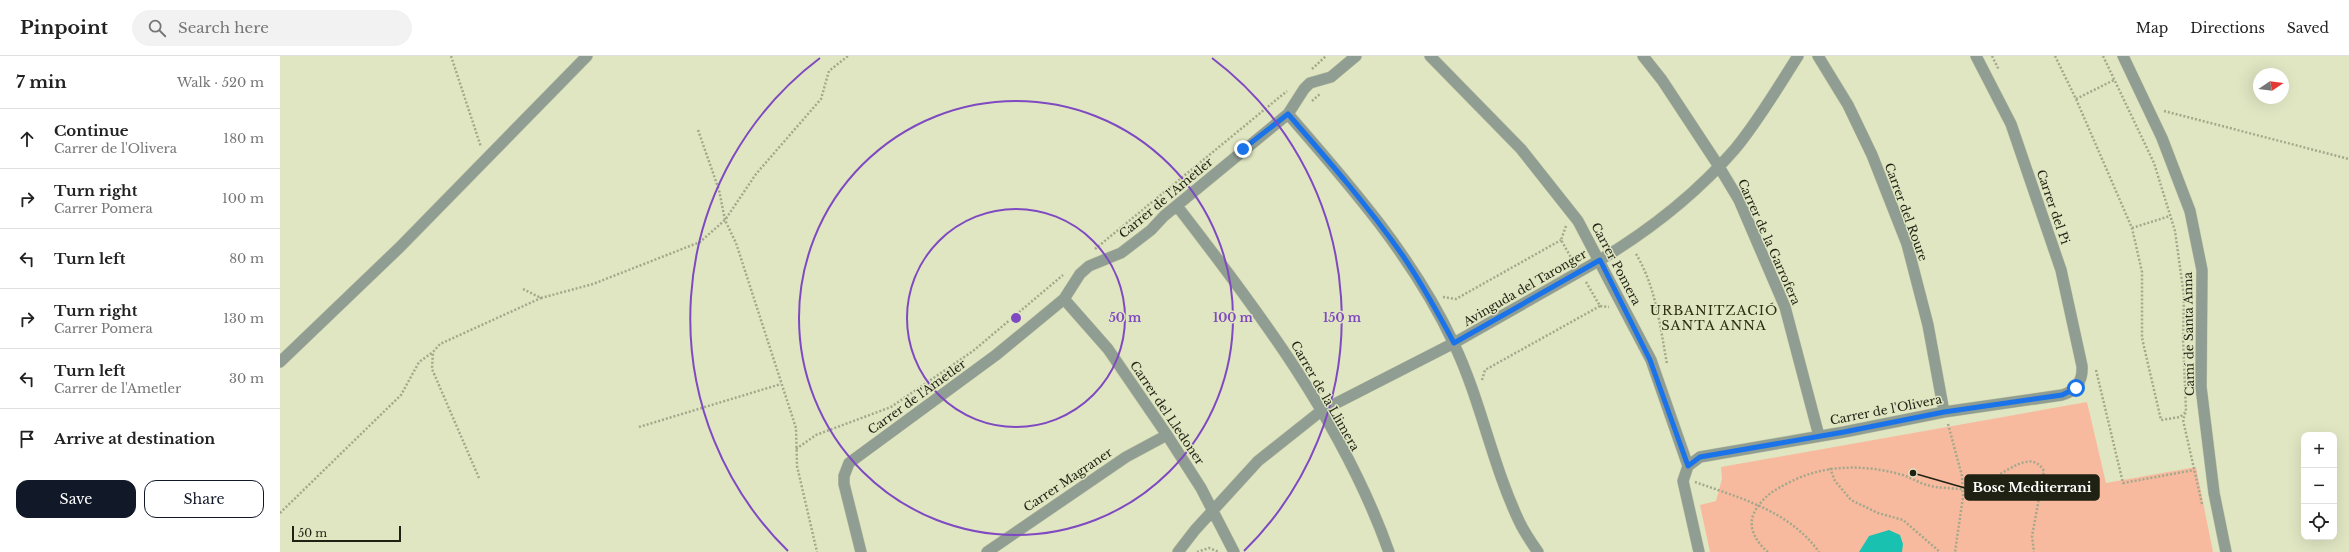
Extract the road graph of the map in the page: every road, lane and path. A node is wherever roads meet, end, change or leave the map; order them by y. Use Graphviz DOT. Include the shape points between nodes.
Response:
graph roads {
  1 [pos="451,56"];
  2 [pos="587,56"];
  3 [pos="848,56"];
  4 [pos="1326,56"];
  5 [pos="1356,56"];
  6 [pos="1430,56"];
  7 [pos="1643,56"];
  8 [pos="1798,56"];
  9 [pos="1818,56"];
  10 [pos="1976,56"];
  11 [pos="2055,56"];
  12 [pos="2103,56"];
  13 [pos="2124,56"];
  14 [pos="1311,70"];
  15 [pos="2114,80"];
  16 [pos="1289,89"];
  17 [pos="1326,90"];
  18 [pos="2076,99"];
  19 [pos="1309,105"];
  20 [pos="2148,107"];
  21 [pos="1288,114"];
  22 [pos="698,130"];
  23 [pos="2349,159"];
  24 [pos="486,160"];
  25 [pos="1718,165"];
  26 [pos="1177,206"];
  27 [pos="2170,216"];
  28 [pos="1562,219"];
  29 [pos="725,220"];
  30 [pos="2132,228"];
  31 [pos="1561,240"];
  32 [pos="1089,254"];
  33 [pos="1636,254"];
  34 [pos="1600,260"];
  35 [pos="1580,272"];
  36 [pos="1065,274"];
  37 [pos="524,289"];
  38 [pos="1442,297"];
  39 [pos="541,298"];
  40 [pos="1064,299"];
  41 [pos="1600,306"];
  42 [pos="1614,308"];
  43 [pos="1454,343"];
  44 [pos="433,352"];
  45 [pos="280,362"];
  46 [pos="1669,372"];
  47 [pos="2082,374"];
  48 [pos="1481,381"];
  49 [pos="781,384"];
  50 [pos="1320,411"];
  51 [pos="1944,412"];
  52 [pos="2186,412"];
  53 [pos="1948,423"];
  54 [pos="639,427"];
  55 [pos="1167,435"];
  56 [pos="1819,436"];
  57 [pos="796,449"];
  58 [pos="1688,466"];
  59 [pos="1830,468"];
  60 [pos="479,478"];
  61 [pos="1694,482"];
  62 [pos="1962,489"];
  63 [pos="1758,505"];
  64 [pos="2203,508"];
  65 [pos="1212,511"];
  66 [pos="280,513"];
  67 [pos="817,552"];
  68 [pos="861,552"];
  69 [pos="988,552"];
  70 [pos="1178,552"];
  71 [pos="1197,552"];
  72 [pos="1220,552"];
  73 [pos="1234,552"];
  74 [pos="1389,552"];
  75 [pos="1538,552"];
  76 [pos="1699,552"];
  77 [pos="1768,552"];
  78 [pos="1819,552"];
  79 [pos="1940,552"];
  80 [pos="1954,552"];
  81 [pos="2034,552"];
  82 [pos="2226,552"];
  1 -- 24 [label="path"];
  2 -- 24 [label="street"];
  3 -- 29 [label="path" via="829,71 820,99 756,174"];
  4 -- 14 [label="path"];
  5 -- 21 [label="street, Carrer de l'Ametler" via="1331,77 1310,84 1304,89"];
  6 -- 34 [label="street, Carrer Pomera" via="1521,149 1578,221"];
  7 -- 25 [label="street, Carrer de la Garrofera" via="1662,80"];
  8 -- 25 [label="street, Avinguda del Taronger" via="1735,148"];
  9 -- 51 [label="street, Carrer del Roure" via="1848,105 1872,155 1907,244 1928,324"];
  10 -- 47 [label="street, Carrer del Pi" via="2011,124 2061,270"];
  11 -- 18 [label="path"];
  12 -- 15 [label="path"];
  13 -- 20 [label="street, Camí de Santa Anna"];
  15 -- 18 [label="path"];
  15 -- 27 [label="path" via="2154,163"];
  16 -- 32 [label="path"];
  17 -- 19 [label="path"];
  18 -- 30 [label="path"];
  20 -- 23 [label="path"];
  20 -- 82 [label="street, Camí de Santa Anna" via="2190,211 2202,270 2201,388 2214,493"];
  21 -- 26 [label="street, Carrer de l'Ametler"];
  21 -- 43 [label="street" via="1356,193 1404,256"];
  22 -- 29 [label="path" via="720,190"];
  24 -- 45 [label="street"];
  25 -- 34 [label="street, Avinguda del Taronger" via="1690,196 1629,243"];
  25 -- 56 [label="street, Carrer de la Garrofera" via="1739,200 1784,307"];
  26 -- 40 [label="street, Carrer de l'Ametler" via="1121,252 1084,270"];
  26 -- 50 [label="street, Carrer de la Llimera" via="1275,337 1303,378"];
  27 -- 30 [label="path"];
  27 -- 52 [label="path" via="2175,231 2184,296"];
  28 -- 31 [label="path" via="1567,226"];
  29 -- 39 [label="path" via="700,242 593,284"];
  29 -- 49 [label="path" via="736,243"];
  30 -- 52 [label="path" via="2142,272 2142,338 2161,420 2180,417"];
  31 -- 35 [label="path"];
  31 -- 38 [label="path" via="1456,299"];
  33 -- 46 [label="path" via="1647,272 1652,287"];
  34 -- 35 [label="street, Avinguda del Taronger"];
  34 -- 58 [label="street, Carrer Pomera" via="1650,360"];
  35 -- 41 [label="path"];
  35 -- 43 [label="street, Avinguda del Taronger"];
  36 -- 57 [label="path" via="973,352 891,407 816,435"];
  37 -- 39 [label="path"];
  39 -- 44 [label="path" via="440,344"];
  40 -- 55 [label="street, Carrer del Lledoner" via="1108,349"];
  40 -- 68 [label="street, Carrer de l'Ametler" via="996,355 849,463 844,476"];
  41 -- 42 [label="path"];
  41 -- 48 [label="path" via="1485,370"];
  43 -- 50 [label="street, Avinguda del Taronger"];
  43 -- 75 [label="street" via="1472,385 1493,454 1519,521"];
  44 -- 60 [label="path" via="432,369"];
  44 -- 66 [label="path" via="419,362 401,395"];
  47 -- 51 [label="street, Carrer de l'Olivera" via="2076,388 2062,395"];
  49 -- 54 [label="path"];
  49 -- 57 [label="path" via="796,428"];
  50 -- 65 [label="street, Avinguda del Taronger" via="1258,461"];
  50 -- 74 [label="street, Carrer de la Llimera" via="1340,444 1374,512"];
  51 -- 56 [label="street, Carrer de l'Olivera"];
  52 -- 64 [label="path" via="2183,420"];
  53 -- 62 [label="path" via="1958,460"];
  55 -- 65 [label="street, Carrer del Lledoner" via="1201,488"];
  55 -- 69 [label="street, Carrer Magraner" via="1126,457"];
  56 -- 58 [label="street, Carrer de l'Olivera" via="1700,457"];
  57 -- 67 [label="path" via="797,466"];
  58 -- 76 [label="street" via="1683,481"];
  59 -- 62 [label="path" via="1861,468 1899,474 1927,485"];
  59 -- 63 [label="path" via="1805,474 1771,491"];
  59 -- 79 [label="path" via="1835,481 1851,500 1878,513 1902,520"];
  61 -- 63 [label="path"];
  62 -- 80 [label="path"];
  62 -- 81 [label="path" via="1979,487 2004,474 2018,463 2031,460 2040,464 2044,471 2032,536"];
  63 -- 77 [label="path" via="1752,518 1753,531 1759,544"];
  63 -- 78 [label="path" via="1790,522 1810,539"];
  65 -- 70 [label="street, Avinguda del Taronger"];
  65 -- 73 [label="street, Carrer del Lledoner"];
  71 -- 72 [label="path" via="1209,548"];
}
